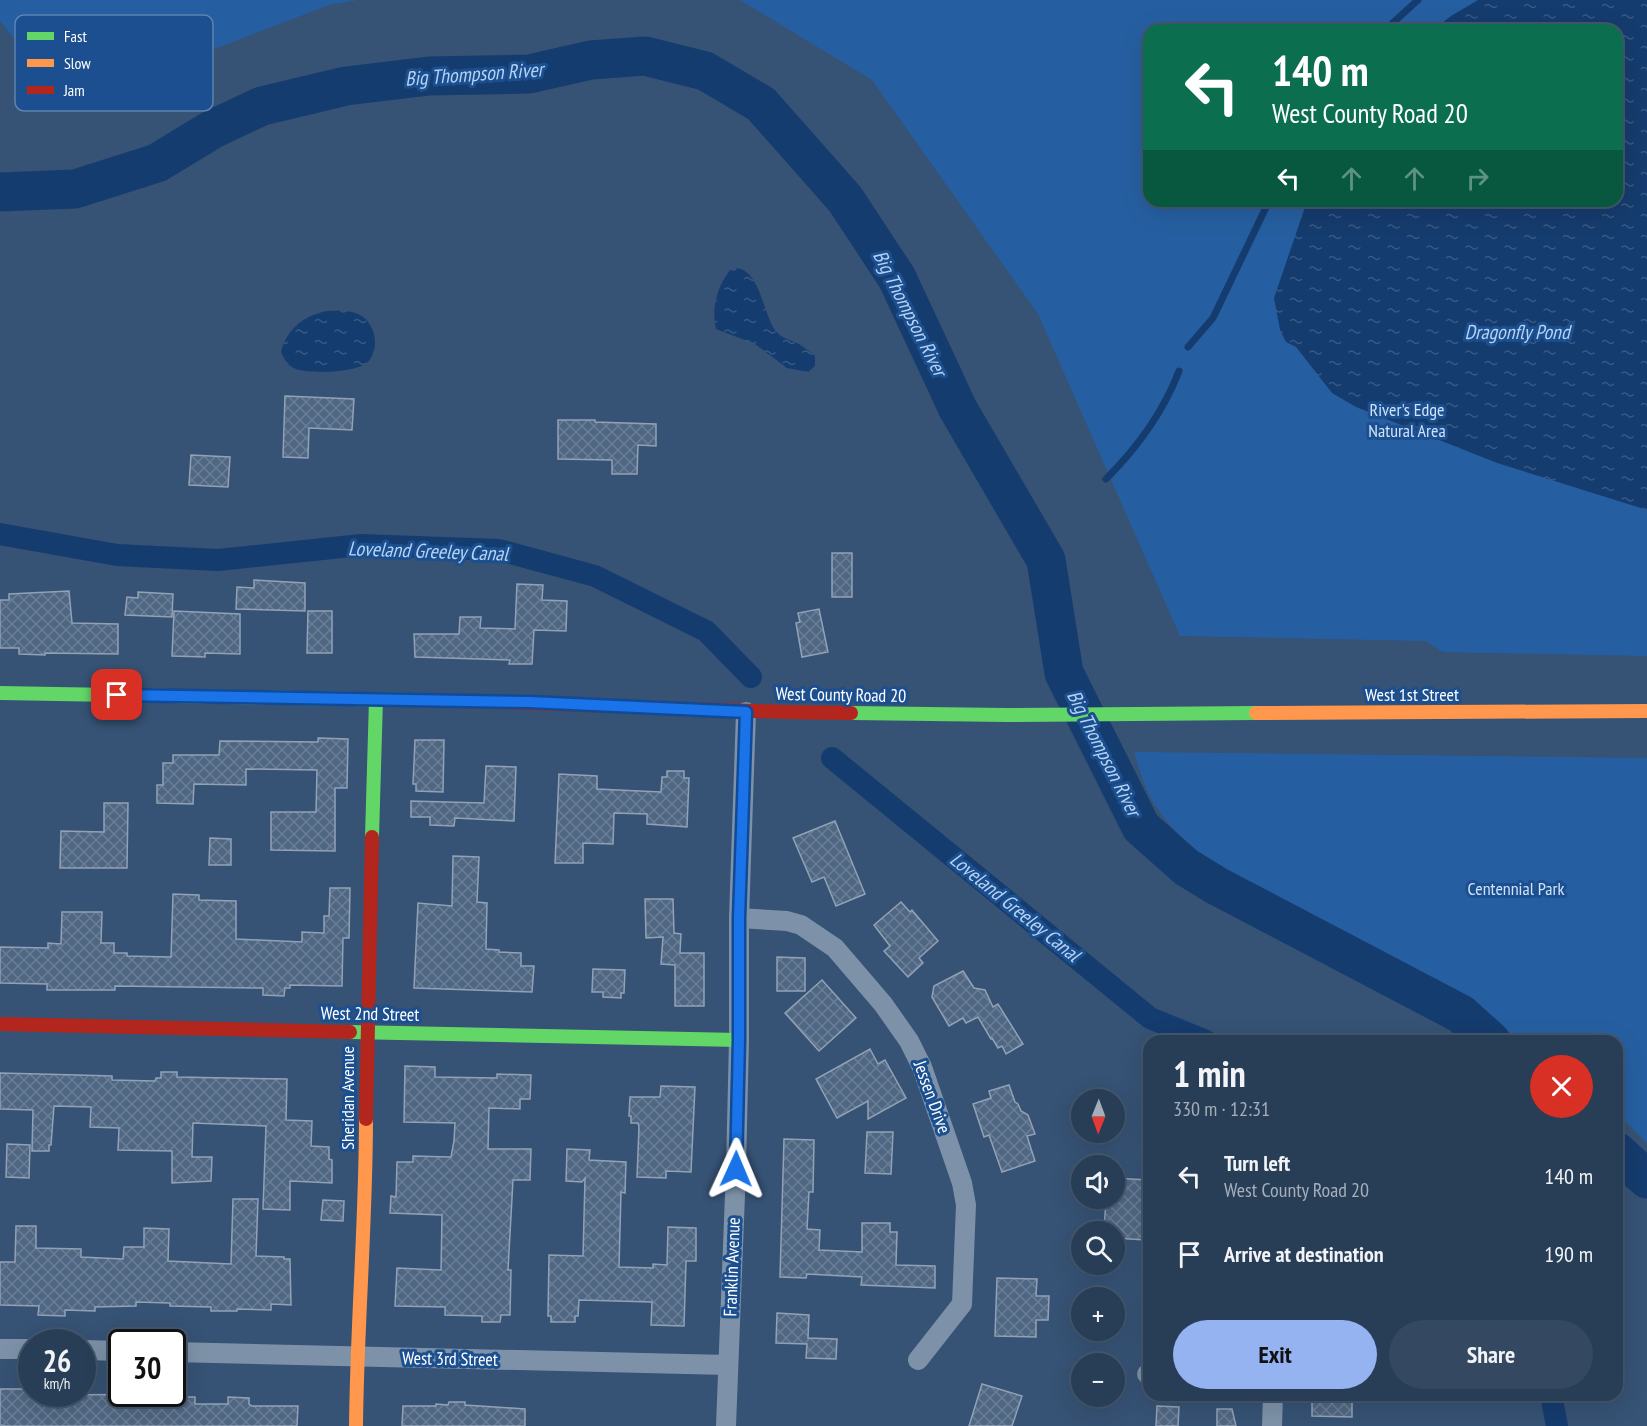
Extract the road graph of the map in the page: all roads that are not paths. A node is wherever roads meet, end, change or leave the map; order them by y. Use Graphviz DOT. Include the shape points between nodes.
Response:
graph roads {
  1 [pos="0,693"];
  2 [pos="376,699"];
  3 [pos="1647,711"];
  4 [pos="746,712"];
  5 [pos="1177,713"];
  6 [pos="739,918"];
  7 [pos="0,1024"];
  8 [pos="367,1032"];
  9 [pos="739,1040"];
  10 [pos="0,1349"];
  11 [pos="18,1349"];
  12 [pos="186,1352"];
  13 [pos="357,1356"];
  14 [pos="918,1360"];
  15 [pos="728,1365"];
  16 [pos="1273,1401"];
  17 [pos="356,1426"];
  18 [pos="726,1426"];
  19 [pos="1272,1426"];
  1 -- 2 [label="main road, West County Road 20"];
  2 -- 4 [label="main road, West County Road 20"];
  2 -- 8 [label="main road, Sheridan Avenue"];
  3 -- 5 [label="main road, West 1st Street"];
  4 -- 5 [label="main road, West County Road 20"];
  4 -- 6 [label="street, Franklin Avenue"];
  6 -- 9 [label="street, Franklin Avenue"];
  6 -- 14 [label="street, Jessen Drive" via="801,925 835,948 883,1004 922,1067 966,1205 962,1304"];
  7 -- 8 [label="main road, West 2nd Street"];
  8 -- 9 [label="main road, West 2nd Street"];
  8 -- 13 [label="main road, Sheridan Avenue" via="366,1192"];
  9 -- 15 [label="street, Franklin Avenue"];
  10 -- 11 [label="street"];
  12 -- 13 [label="street, West 3rd Street"];
  13 -- 15 [label="street, West 3rd Street"];
  13 -- 17 [label="main road, Sheridan Avenue"];
  15 -- 18 [label="street, Franklin Avenue"];
  16 -- 19 [label="street"];
}
